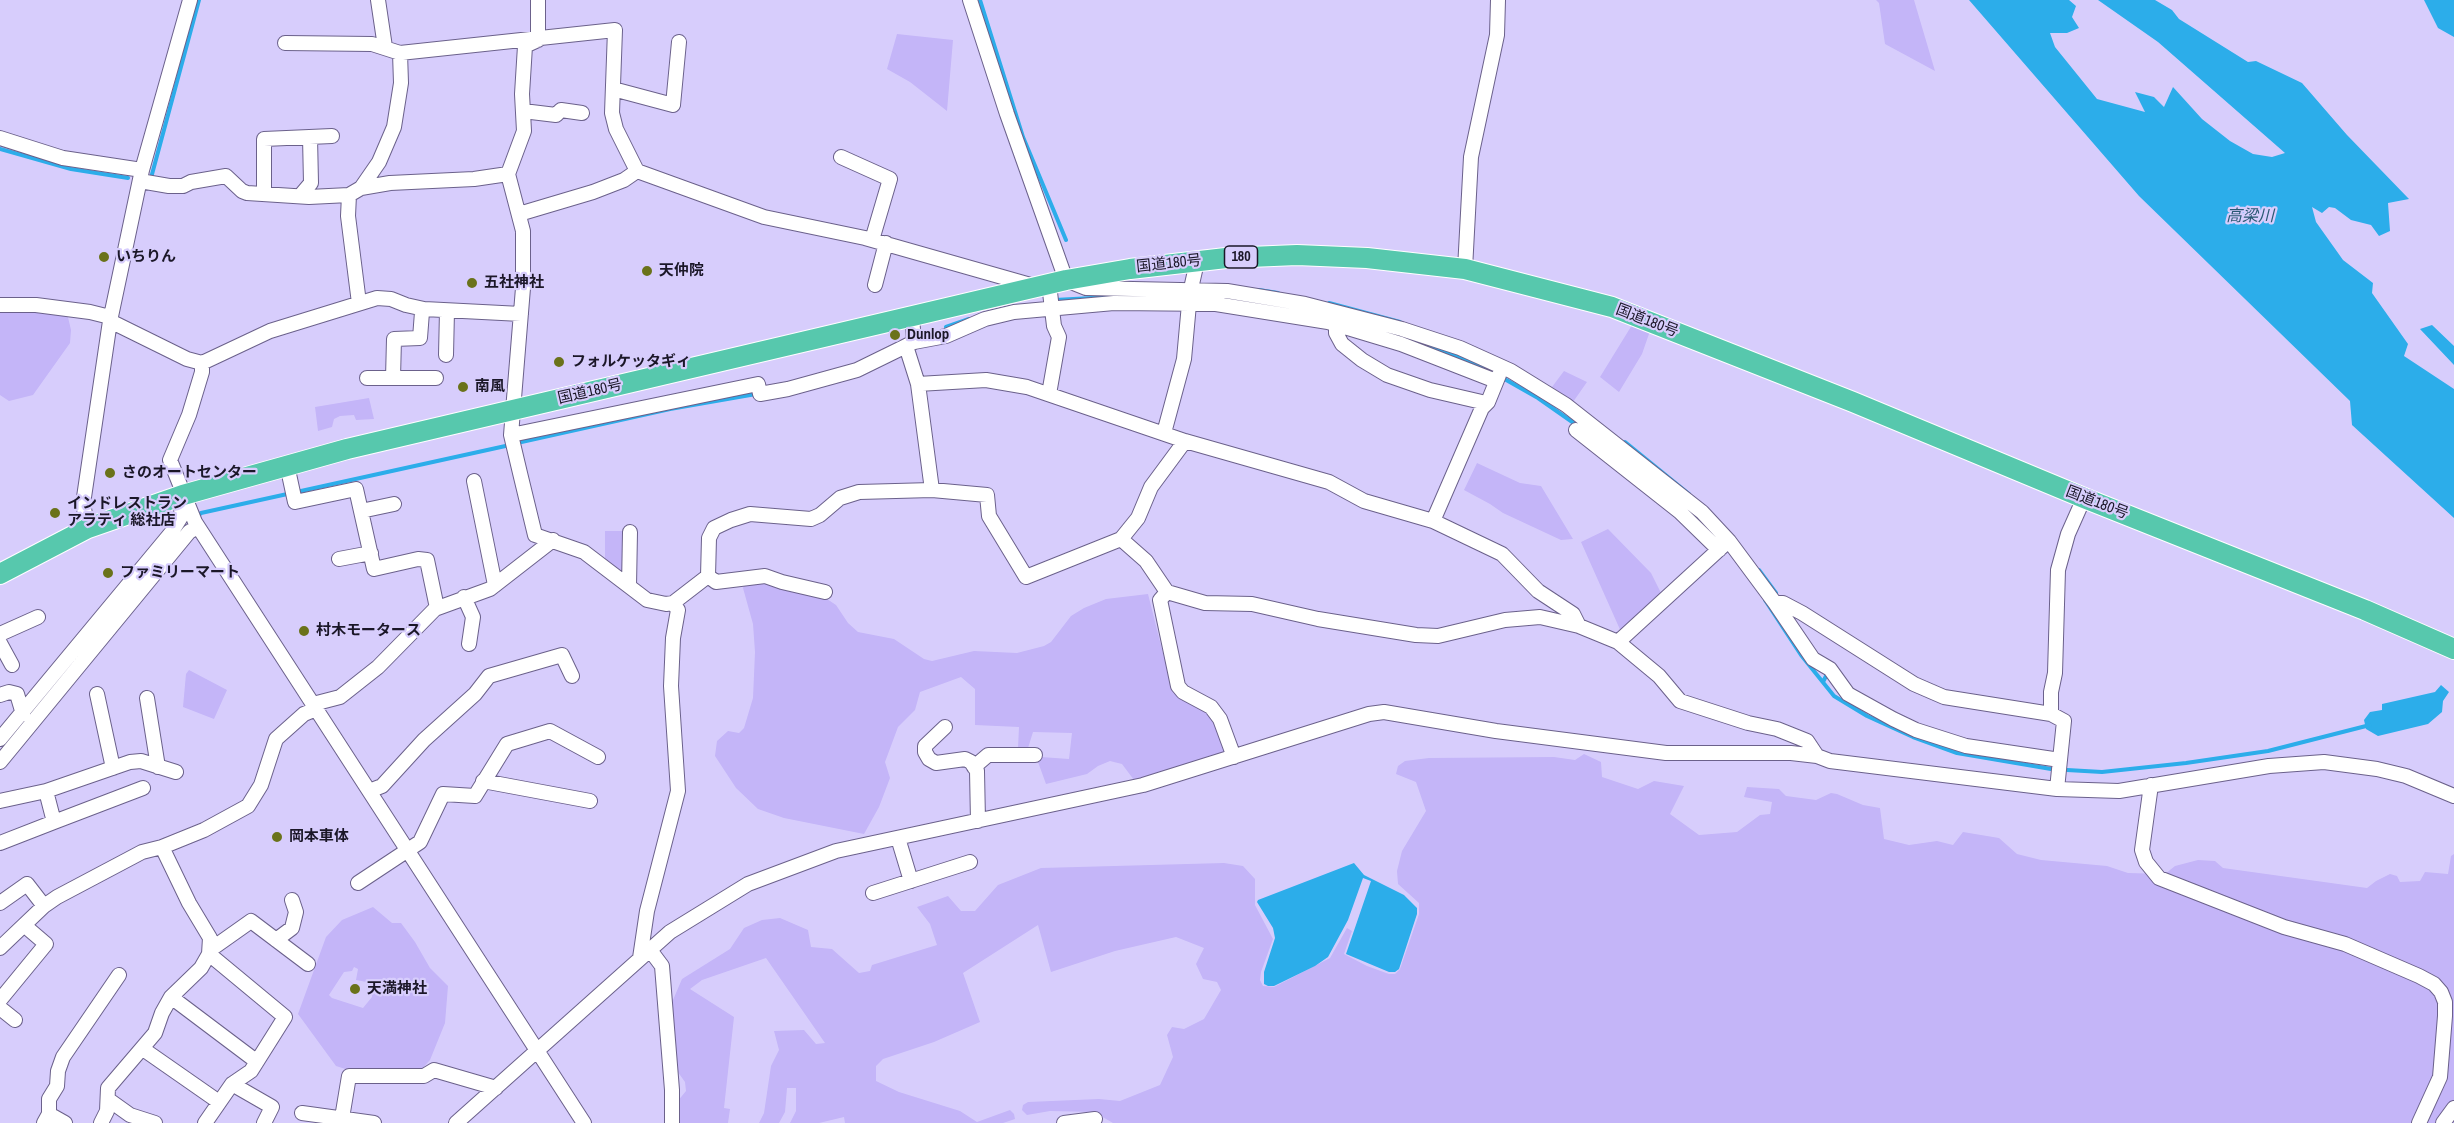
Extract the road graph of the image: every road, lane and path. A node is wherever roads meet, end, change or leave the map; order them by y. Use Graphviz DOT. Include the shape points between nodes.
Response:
graph roads {
  1 [pos="190,0"];
  2 [pos="378,0"];
  3 [pos="538,0"];
  4 [pos="970,0"];
  5 [pos="1498,0"];
  6 [pos="538,40"];
  7 [pos="680,42"];
  8 [pos="285,43"];
  9 [pos="385,47"];
  10 [pos="400,53"];
  11 [pos="613,89"];
  12 [pos="523,111"];
  13 [pos="582,113"];
  14 [pos="332,136"];
  15 [pos="310,137"];
  16 [pos="0,138"];
  17 [pos="841,157"];
  18 [pos="637,171"];
  19 [pos="508,174"];
  20 [pos="141,175"];
  21 [pos="355,191"];
  22 [pos="264,195"];
  23 [pos="300,196"];
  24 [pos="519,214"];
  25 [pos="872,240"];
  26 [pos="886,243"];
  27 [pos="1197,261"];
  28 [pos="1465,269"];
  29 [pos="875,285"];
  30 [pos="1051,293"];
  31 [pos="1191,293"];
  32 [pos="359,303"];
  33 [pos="0,305"];
  34 [pos="424,309"];
  35 [pos="447,311"];
  36 [pos="521,314"];
  37 [pos="912,317"];
  38 [pos="110,319"];
  39 [pos="1336,325"];
  40 [pos="910,344"];
  41 [pos="446,355"];
  42 [pos="202,363"];
  43 [pos="1499,374"];
  44 [pos="368,378"];
  45 [pos="393,378"];
  46 [pos="436,378"];
  47 [pos="918,384"];
  48 [pos="1049,394"];
  49 [pos="1486,403"];
  50 [pos="512,410"];
  51 [pos="1576,430"];
  52 [pos="1164,433"];
  53 [pos="513,441"];
  54 [pos="1185,441"];
  55 [pos="287,465"];
  56 [pos="474,481"];
  57 [pos="932,490"];
  58 [pos="183,495"];
  59 [pos="2084,498"];
  60 [pos="394,504"];
  61 [pos="361,511"];
  62 [pos="194,521"];
  63 [pos="1433,521"];
  64 [pos="88,528"];
  65 [pos="630,532"];
  66 [pos="553,540"];
  67 [pos="1121,540"];
  68 [pos="1724,546"];
  69 [pos="371,553"];
  70 [pos="339,559"];
  71 [pos="0,574"];
  72 [pos="708,576"];
  73 [pos="495,585"];
  74 [pos="629,586"];
  75 [pos="825,592"];
  76 [pos="1167,592"];
  77 [pos="464,597"];
  78 [pos="673,603"];
  79 [pos="1779,603"];
  80 [pos="437,608"];
  81 [pos="38,616"];
  82 [pos="106,624"];
  83 [pos="1580,626"];
  84 [pos="0,639"];
  85 [pos="1618,642"];
  86 [pos="469,644"];
  87 [pos="2454,649"];
  88 [pos="12,665"];
  89 [pos="572,676"];
  90 [pos="97,694"];
  91 [pos="0,695"];
  92 [pos="147,698"];
  93 [pos="315,707"];
  94 [pos="33,709"];
  95 [pos="2051,714"];
  96 [pos="945,727"];
  97 [pos="0,739"];
  98 [pos="1035,755"];
  99 [pos="1817,756"];
  100 [pos="598,757"];
  101 [pos="1234,758"];
  102 [pos="2060,760"];
  103 [pos="0,762"];
  104 [pos="158,766"];
  105 [pos="974,766"];
  106 [pos="113,768"];
  107 [pos="176,772"];
  108 [pos="483,781"];
  109 [pos="2151,785"];
  110 [pos="143,788"];
  111 [pos="2057,789"];
  112 [pos="46,791"];
  113 [pos="369,791"];
  114 [pos="2454,796"];
  115 [pos="0,801"];
  116 [pos="590,801"];
  117 [pos="978,821"];
  118 [pos="54,822"];
  119 [pos="898,838"];
  120 [pos="0,843"];
  121 [pos="162,847"];
  122 [pos="408,850"];
  123 [pos="970,862"];
  124 [pos="911,881"];
  125 [pos="358,883"];
  126 [pos="873,893"];
  127 [pos="292,900"];
  128 [pos="0,903"];
  129 [pos="44,906"];
  130 [pos="25,926"];
  131 [pos="276,940"];
  132 [pos="0,948"];
  133 [pos="210,952"];
  134 [pos="645,954"];
  135 [pos="308,964"];
  136 [pos="119,975"];
  137 [pos="171,997"];
  138 [pos="0,1000"];
  139 [pos="0,1008"];
  140 [pos="15,1020"];
  141 [pos="143,1049"];
  142 [pos="538,1050"];
  143 [pos="256,1061"];
  144 [pos="232,1084"];
  145 [pos="496,1088"];
  146 [pos="109,1100"];
  147 [pos="219,1102"];
  148 [pos="2454,1108"];
  149 [pos="302,1113"];
  150 [pos="342,1118"];
  151 [pos="46,1119"];
  152 [pos="1095,1119"];
  153 [pos="459,1122"];
  154 [pos="65,1123"];
  155 [pos="101,1123"];
  156 [pos="155,1123"];
  157 [pos="205,1123"];
  158 [pos="264,1123"];
  159 [pos="374,1123"];
  160 [pos="584,1123"];
  161 [pos="672,1123"];
  162 [pos="1064,1123"];
  163 [pos="2419,1123"];
  164 [pos="2443,1123"];
  1 -- 20 [label="street"];
  2 -- 9 [label="street"];
  3 -- 6 [label="street"];
  4 -- 30 [label="street" via="1003,104"];
  5 -- 28 [label="street" via="1497,35 1471,157"];
  6 -- 10 [label="street" via="515,39"];
  6 -- 11 [label="street" via="615,30"];
  6 -- 12 [label="street" via="525,46"];
  7 -- 11 [label="street" via="673,105"];
  8 -- 9 [label="street"];
  9 -- 10 [label="street"];
  10 -- 21 [label="street" via="401,83 394,127 379,162"];
  11 -- 18 [label="street" via="616,129"];
  12 -- 13 [label="street"];
  12 -- 19 [label="street" via="524,130"];
  14 -- 15 [label="street"];
  15 -- 22 [label="street" via="264,139"];
  15 -- 23 [label="street" via="311,183"];
  16 -- 20 [label="street" via="63,158"];
  17 -- 25 [label="street" via="890,179"];
  18 -- 24 [label="street" via="593,192"];
  18 -- 25 [label="street" via="764,217"];
  19 -- 21 [label="street" via="390,183"];
  19 -- 24 [label="street"];
  20 -- 22 [label="street" via="169,186 226,176 242,191"];
  20 -- 38 [label="street"];
  21 -- 23 [label="street"];
  21 -- 32 [label="street" via="348,216"];
  22 -- 23 [label="street"];
  24 -- 36 [label="street" via="524,262"];
  25 -- 26 [label="street"];
  26 -- 29 [label="street"];
  26 -- 30 [label="street"];
  27 -- 28 [label="highway, 国道180号 / 180" via="1297,255"];
  27 -- 30 [label="highway, 国道180号 / 180" via="1130,269"];
  27 -- 31 [label="street"];
  28 -- 59 [label="highway, 国道180号 / 180" via="1612,308"];
  30 -- 31 [label="street" via="1086,288"];
  30 -- 31 [label="street" via="1114,303"];
  30 -- 37 [label="highway, 国道180号 / 180"];
  30 -- 40 [label="street" via="1014,312"];
  30 -- 48 [label="street" via="1059,337"];
  31 -- 39 [label="street" via="1232,306"];
  31 -- 43 [label="street" via="1252,294 1354,315 1460,348"];
  31 -- 52 [label="street" via="1184,359"];
  32 -- 34 [label="street" via="391,299"];
  32 -- 42 [label="street" via="270,331"];
  33 -- 38 [label="street" via="90,312"];
  34 -- 35 [label="street"];
  34 -- 45 [label="street" via="420,338 394,339"];
  35 -- 36 [label="street"];
  35 -- 41 [label="street"];
  36 -- 50 [label="street"];
  37 -- 40 [label="street"];
  37 -- 50 [label="highway, 国道180号 / 180"];
  38 -- 42 [label="street"];
  38 -- 64 [label="street" via="83,504"];
  39 -- 43 [label="street"];
  39 -- 49 [label="street" via="1342,344 1387,375"];
  40 -- 47 [label="street"];
  40 -- 53 [label="street" via="857,370 788,389 760,394 758,384"];
  42 -- 58 [label="street" via="189,415 170,460"];
  43 -- 49 [label="street"];
  43 -- 68 [label="street" via="1566,405 1610,438 1702,512"];
  44 -- 45 [label="street"];
  45 -- 46 [label="street"];
  47 -- 48 [label="street" via="986,380"];
  47 -- 57 [label="street"];
  48 -- 52 [label="street"];
  49 -- 63 [label="street"];
  50 -- 53 [label="street"];
  50 -- 55 [label="highway, 国道180号 / 180"];
  51 -- 68 [label="street"];
  52 -- 54 [label="street"];
  53 -- 66 [label="street" via="536,535"];
  54 -- 63 [label="street" via="1318,478 1380,507"];
  54 -- 67 [label="street" via="1151,487 1138,518"];
  55 -- 58 [label="highway, 国道180号 / 180"];
  55 -- 61 [label="street" via="295,502 356,489"];
  56 -- 73 [label="street"];
  57 -- 67 [label="street" via="987,495 989,516 1026,577"];
  57 -- 72 [label="street" via="852,492 810,519 750,514 722,523 711,532"];
  58 -- 62 [label="street"];
  58 -- 64 [label="highway, 国道180号 / 180"];
  58 -- 82 [label="street" via="181,518"];
  59 -- 87 [label="highway, 国道180号 / 180"];
  59 -- 95 [label="street" via="2058,570"];
  60 -- 61 [label="street"];
  61 -- 69 [label="street"];
  62 -- 82 [label="street" via="189,532"];
  62 -- 93 [label="street"];
  63 -- 83 [label="street" via="1502,554 1538,591 1573,614"];
  64 -- 71 [label="highway, 国道180号 / 180"];
  65 -- 74 [label="street"];
  66 -- 73 [label="street"];
  66 -- 74 [label="street" via="584,552"];
  67 -- 76 [label="street" via="1146,561"];
  68 -- 79 [label="street"];
  68 -- 85 [label="street"];
  69 -- 70 [label="street"];
  69 -- 80 [label="street" via="374,569 427,560"];
  72 -- 75 [label="street" via="716,582 765,576"];
  72 -- 78 [label="street"];
  73 -- 77 [label="street"];
  74 -- 78 [label="street" via="647,600"];
  76 -- 83 [label="street" via="1205,603 1252,604 1416,635 1438,636 1505,620 1540,617"];
  76 -- 101 [label="street" via="1160,600 1178,687 1211,707 1220,719"];
  77 -- 80 [label="street"];
  77 -- 86 [label="street" via="473,617"];
  78 -- 134 [label="street" via="678,610 671,686 678,791 647,911"];
  79 -- 95 [label="street" via="1802,613 1914,684 1944,696"];
  79 -- 102 [label="street" via="1813,659 1836,675 1848,694 1916,730 1966,746"];
  80 -- 93 [label="street" via="378,667 340,697"];
  81 -- 84 [label="street"];
  82 -- 94 [label="street"];
  83 -- 85 [label="street"];
  84 -- 88 [label="street"];
  85 -- 99 [label="street" via="1659,676 1680,701 1807,741"];
  89 -- 113 [label="street" via="562,655 489,675 475,694 424,740 382,786"];
  90 -- 106 [label="street"];
  91 -- 94 [label="street" via="17,694"];
  92 -- 104 [label="street"];
  93 -- 113 [label="street"];
  93 -- 121 [label="street" via="276,739 261,785 248,806"];
  94 -- 97 [label="street"];
  94 -- 103 [label="street"];
  95 -- 102 [label="street" via="2064,721"];
  96 -- 105 [label="street" via="925,746 929,759 936,763 965,759"];
  98 -- 105 [label="street" via="988,755"];
  99 -- 101 [label="street" via="1655,752 1384,712"];
  99 -- 111 [label="street" via="1830,761"];
  100 -- 108 [label="street" via="550,731 507,744"];
  101 -- 117 [label="street" via="1143,785"];
  102 -- 111 [label="street"];
  104 -- 106 [label="street" via="141,761"];
  104 -- 107 [label="street"];
  105 -- 117 [label="street"];
  106 -- 112 [label="street"];
  108 -- 116 [label="street"];
  108 -- 122 [label="street" via="474,796 443,794 420,842"];
  109 -- 111 [label="street" via="2119,791"];
  109 -- 114 [label="street" via="2269,766 2325,762 2397,774"];
  109 -- 163 [label="street" via="2142,850 2158,878 2284,927 2345,944 2419,976 2441,992 2445,1016 2440,1077"];
  110 -- 118 [label="street"];
  112 -- 115 [label="street"];
  112 -- 118 [label="street"];
  113 -- 122 [label="street"];
  117 -- 119 [label="street"];
  118 -- 120 [label="street"];
  119 -- 124 [label="street"];
  119 -- 134 [label="street" via="836,851 748,884 688,919"];
  121 -- 129 [label="street" via="142,852"];
  121 -- 133 [label="street" via="210,938"];
  122 -- 125 [label="street"];
  122 -- 142 [label="street"];
  123 -- 124 [label="street"];
  124 -- 126 [label="street"];
  127 -- 131 [label="street" via="296,912 292,928"];
  128 -- 129 [label="street" via="27,884"];
  129 -- 130 [label="street"];
  130 -- 132 [label="street"];
  130 -- 138 [label="street" via="46,944"];
  131 -- 133 [label="street" via="251,921"];
  131 -- 135 [label="street"];
  133 -- 137 [label="street" via="201,968"];
  133 -- 143 [label="street" via="285,1017"];
  134 -- 142 [label="street"];
  134 -- 161 [label="street" via="662,966"];
  136 -- 151 [label="street" via="63,1058"];
  137 -- 141 [label="street"];
  137 -- 143 [label="street"];
  139 -- 140 [label="street"];
  141 -- 146 [label="street" via="108,1088"];
  141 -- 147 [label="street"];
  142 -- 145 [label="street"];
  142 -- 160 [label="street"];
  143 -- 144 [label="street" via="251,1071"];
  144 -- 147 [label="street"];
  144 -- 158 [label="street" via="272,1107"];
  145 -- 150 [label="street" via="434,1070 424,1076 349,1076"];
  145 -- 153 [label="street"];
  146 -- 155 [label="street"];
  146 -- 156 [label="street" via="130,1115"];
  147 -- 157 [label="street"];
  148 -- 164 [label="street"];
  149 -- 150 [label="street"];
  150 -- 159 [label="street"];
  151 -- 154 [label="street"];
  152 -- 162 [label="street"];
}
